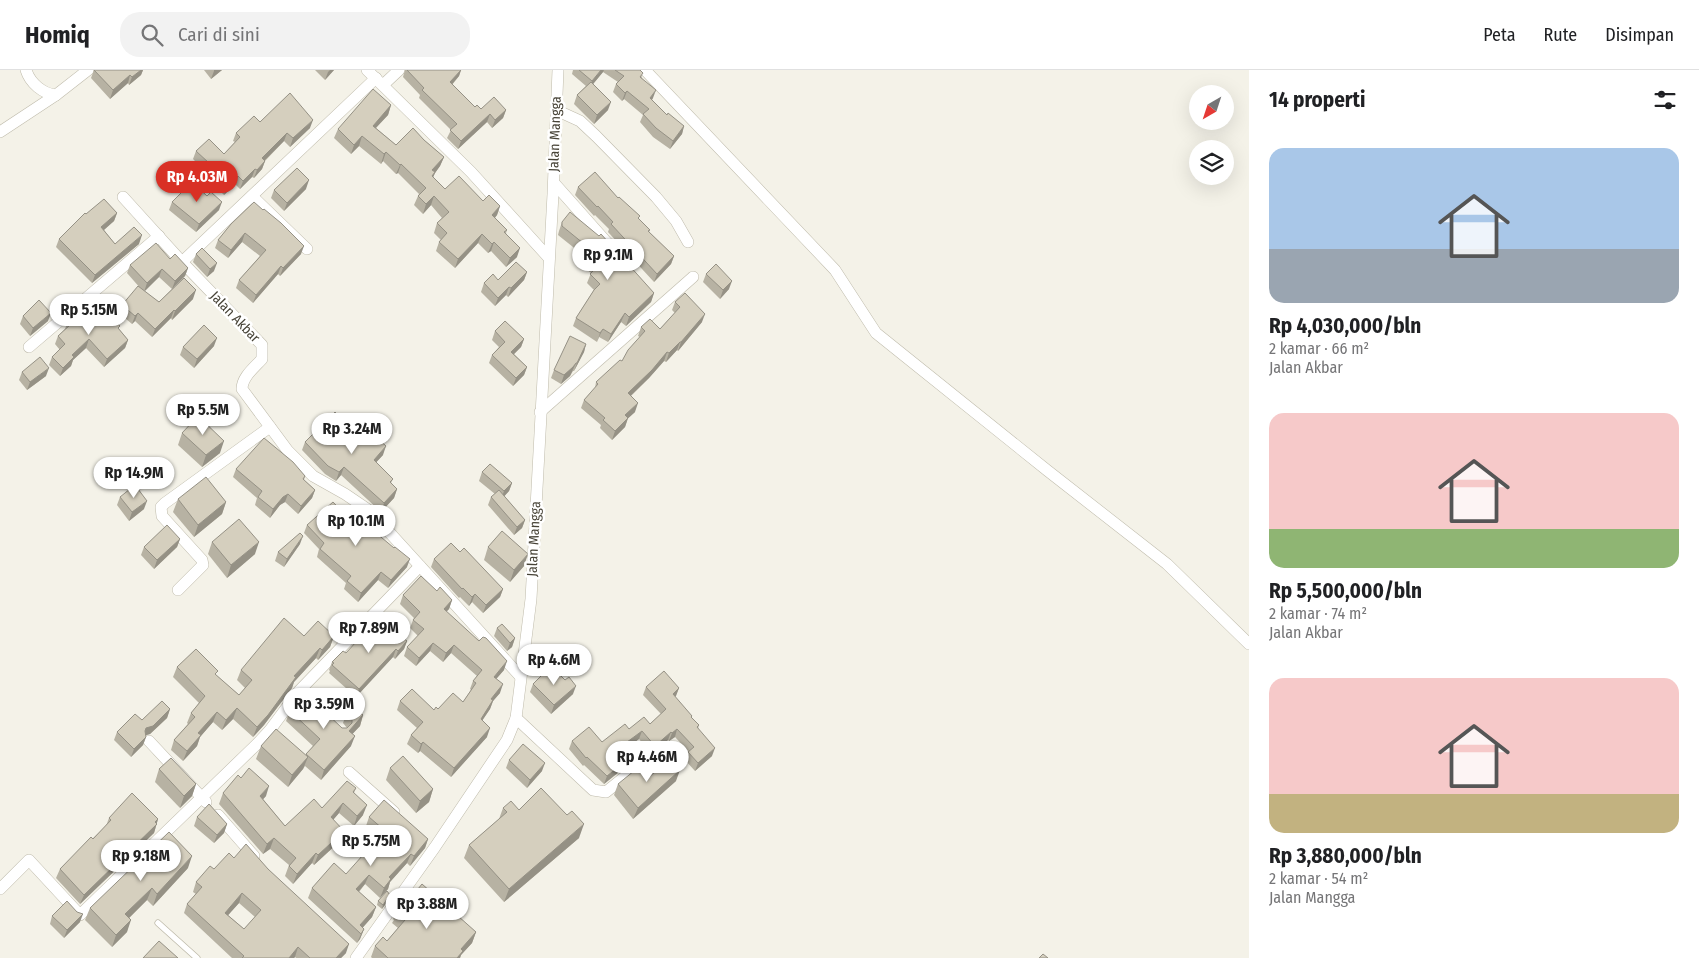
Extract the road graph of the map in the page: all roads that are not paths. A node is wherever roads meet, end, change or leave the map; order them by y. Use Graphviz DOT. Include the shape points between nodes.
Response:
graph roads {
  1 [pos="26,70"];
  2 [pos="88,70"];
  3 [pos="399,70"];
  4 [pos="558,70"];
  5 [pos="645,70"];
  6 [pos="375,78"];
  7 [pos="56,95"];
  8 [pos="556,110"];
  9 [pos="0,132"];
  10 [pos="554,183"];
  11 [pos="252,196"];
  12 [pos="123,197"];
  13 [pos="159,236"];
  14 [pos="688,242"];
  15 [pos="307,249"];
  16 [pos="619,256"];
  17 [pos="549,258"];
  18 [pos="182,262"];
  19 [pos="693,277"];
  20 [pos="29,347"];
  21 [pos="540,412"];
  22 [pos="270,427"];
  23 [pos="420,566"];
  24 [pos="178,590"];
  25 [pos="1249,644"];
  26 [pos="520,676"];
  27 [pos="516,718"];
  28 [pos="149,741"];
  29 [pos="647,759"];
  30 [pos="349,772"];
  31 [pos="203,797"];
  32 [pos="402,818"];
  33 [pos="264,866"];
  34 [pos="0,888"];
  35 [pos="158,923"];
  36 [pos="356,954"];
  37 [pos="197,958"];
  1 -- 7 [label="street" via="37,86"];
  2 -- 7 [label="street"];
  3 -- 6 [label="street"];
  4 -- 8 [label="street, Jalan Mangga"];
  5 -- 25 [label="street" via="835,270 876,333 1167,564"];
  6 -- 11 [label="street"];
  6 -- 17 [label="street" via="471,172"];
  7 -- 9 [label="street"];
  8 -- 10 [label="street, Jalan Mangga"];
  8 -- 14 [label="street" via="580,121 596,136 656,197"];
  10 -- 16 [label="street"];
  10 -- 17 [label="street, Jalan Mangga"];
  11 -- 15 [label="street"];
  11 -- 18 [label="street"];
  12 -- 13 [label="street, Jalan Akbar"];
  13 -- 18 [label="street, Jalan Akbar"];
  13 -- 20 [label="street"];
  17 -- 21 [label="street, Jalan Mangga"];
  18 -- 22 [label="street, Jalan Akbar" via="262,345 262,359 244,379 242,389"];
  19 -- 21 [label="street" via="660,301"];
  21 -- 26 [label="street, Jalan Mangga" via="531,599"];
  22 -- 23 [label="street, Jalan Akbar" via="313,476 370,511"];
  22 -- 24 [label="street" via="161,508 162,516 202,560 203,565"];
  23 -- 26 [label="street, Jalan Akbar"];
  23 -- 31 [label="street" via="270,730"];
  26 -- 27 [label="street, Jalan Mangga"];
  27 -- 29 [label="street" via="593,790 606,792"];
  27 -- 36 [label="street, Jalan Mangga" via="507,740"];
  28 -- 31 [label="street"];
  30 -- 32 [label="street"];
  31 -- 33 [label="street"];
  31 -- 34 [label="street" via="80,915 29,860"];
  35 -- 37 [label="lane"];
}
